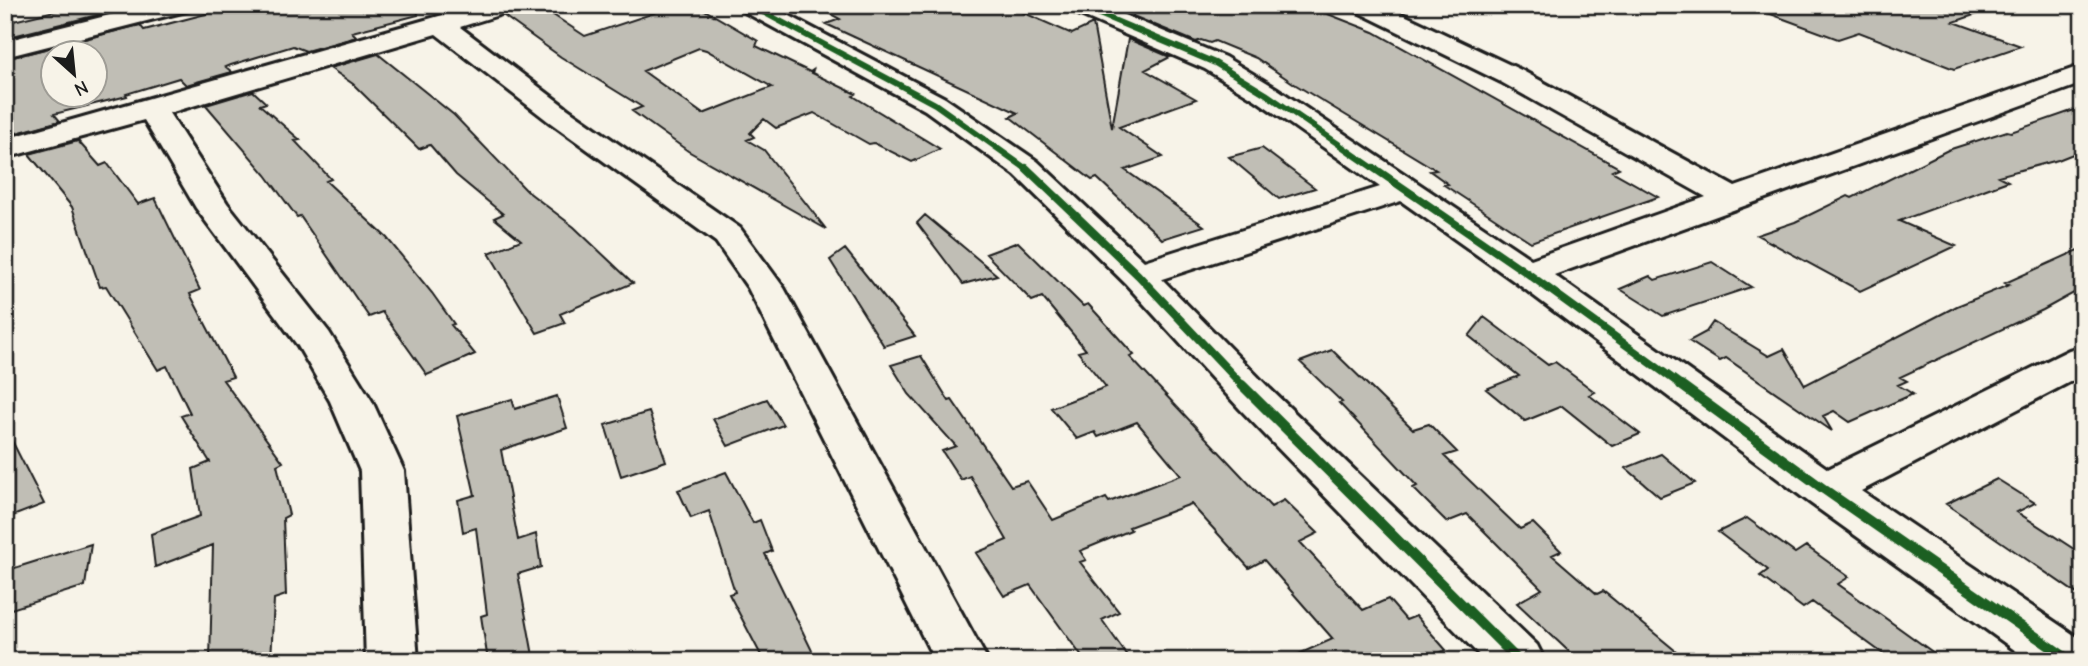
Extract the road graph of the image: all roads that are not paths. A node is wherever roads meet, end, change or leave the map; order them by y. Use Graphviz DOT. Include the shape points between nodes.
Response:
graph roads {
  1 [pos="181,5"];
  2 [pos="506,5"];
  3 [pos="750,5"];
  4 [pos="1078,5"];
  5 [pos="1363,5"];
  6 [pos="441,25"];
  7 [pos="5,49"];
  8 [pos="2083,73"];
  9 [pos="152,109"];
  10 [pos="5,149"];
  11 [pos="1405,189"];
  12 [pos="1731,198"];
  13 [pos="1527,273"];
  14 [pos="1138,275"];
  15 [pos="2074,373"];
  16 [pos="1825,490"];
  17 [pos="392,661"];
  18 [pos="962,661"];
  19 [pos="1519,661"];
  20 [pos="2071,661"];
  1 -- 7 [label="street"];
  2 -- 6 [label="street"];
  3 -- 14 [label="street" via="935,104 985,138 1026,168"];
  4 -- 11 [label="street" via="1215,64"];
  5 -- 12 [label="street" via="1511,76"];
  6 -- 9 [label="street"];
  6 -- 18 [label="street" via="718,228 744,255 766,288"];
  8 -- 12 [label="street"];
  9 -- 10 [label="street"];
  9 -- 17 [label="street" via="214,208 315,341 351,401 382,471"];
  11 -- 13 [label="street"];
  11 -- 14 [label="street"];
  12 -- 13 [label="street"];
  13 -- 16 [label="street"];
  14 -- 19 [label="street"];
  15 -- 16 [label="street"];
  16 -- 20 [label="street"];
}
